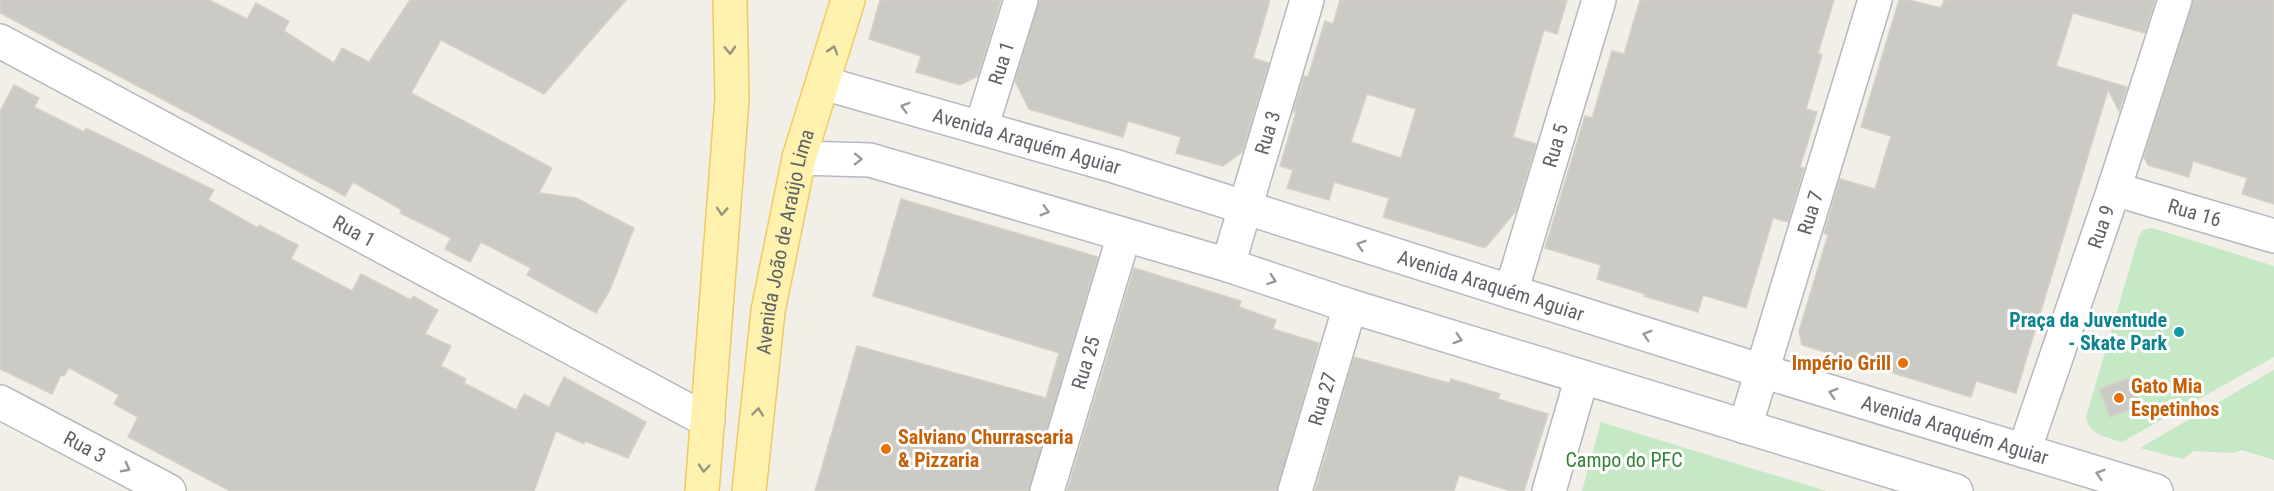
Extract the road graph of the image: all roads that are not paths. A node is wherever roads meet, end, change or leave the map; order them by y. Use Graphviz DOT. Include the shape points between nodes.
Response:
graph roads {
  1 [pos="730,0"];
  2 [pos="849,0"];
  3 [pos="1021,0"];
  4 [pos="1307,0"];
  5 [pos="1599,0"];
  6 [pos="1875,0"];
  7 [pos="2175,0"];
  8 [pos="0,41"];
  9 [pos="823,83"];
  10 [pos="981,128"];
  11 [pos="799,158"];
  12 [pos="2114,189"];
  13 [pos="1245,208"];
  14 [pos="1124,235"];
  15 [pos="2274,236"];
  16 [pos="1228,265"];
  17 [pos="1511,292"];
  18 [pos="1350,306"];
  19 [pos="1762,371"];
  20 [pos="1582,376"];
  21 [pos="0,402"];
  22 [pos="708,421"];
  23 [pos="1745,427"];
  24 [pos="2024,452"];
  25 [pos="169,491"];
  26 [pos="702,491"];
  27 [pos="749,491"];
  28 [pos="1047,491"];
  29 [pos="1294,491"];
  30 [pos="1550,491"];
  31 [pos="1956,491"];
  32 [pos="2156,491"];
  1 -- 22 [label="main road, one-way" via="732,99"];
  9 -- 2 [label="main road, Avenida João de Araújo Lima, one-way"];
  3 -- 10 [label="street, Rua 1"];
  4 -- 13 [label="street, Rua 3"];
  5 -- 17 [label="street, Rua 5"];
  6 -- 19 [label="street, Rua 7"];
  7 -- 12 [label="street, Rua 9"];
  8 -- 22 [label="street, Rua 1"];
  10 -- 9 [label="street, Avenida Araquém Aguiar, one-way"];
  9 -- 11 [label="main road, Avenida João de Araújo Lima"];
  10 -- 13 [label="street, Avenida Araquém Aguiar"];
  11 -- 14 [label="street, one-way" via="870,160"];
  27 -- 11 [label="main road, Avenida João de Araújo Lima, one-way" via="768,311"];
  12 -- 15 [label="street, Rua 16"];
  12 -- 24 [label="street, Rua 9"];
  13 -- 16 [label="street, Rua 3"];
  17 -- 13 [label="street, Avenida Araquém Aguiar, one-way"];
  14 -- 16 [label="street"];
  14 -- 28 [label="street, Rua 25"];
  16 -- 18 [label="street, one-way"];
  19 -- 17 [label="street, Avenida Araquém Aguiar, one-way"];
  18 -- 20 [label="street, one-way"];
  18 -- 29 [label="street, Rua 27"];
  19 -- 23 [label="street, Rua 7"];
  24 -- 19 [label="street, Avenida Araquém Aguiar, one-way"];
  20 -- 23 [label="street"];
  20 -- 30 [label="street"];
  21 -- 25 [label="street, Rua 3, one-way"];
  22 -- 26 [label="main road, one-way"];
  23 -- 31 [label="street"];
  32 -- 24 [label="street, Avenida Araquém Aguiar, one-way"];
}
